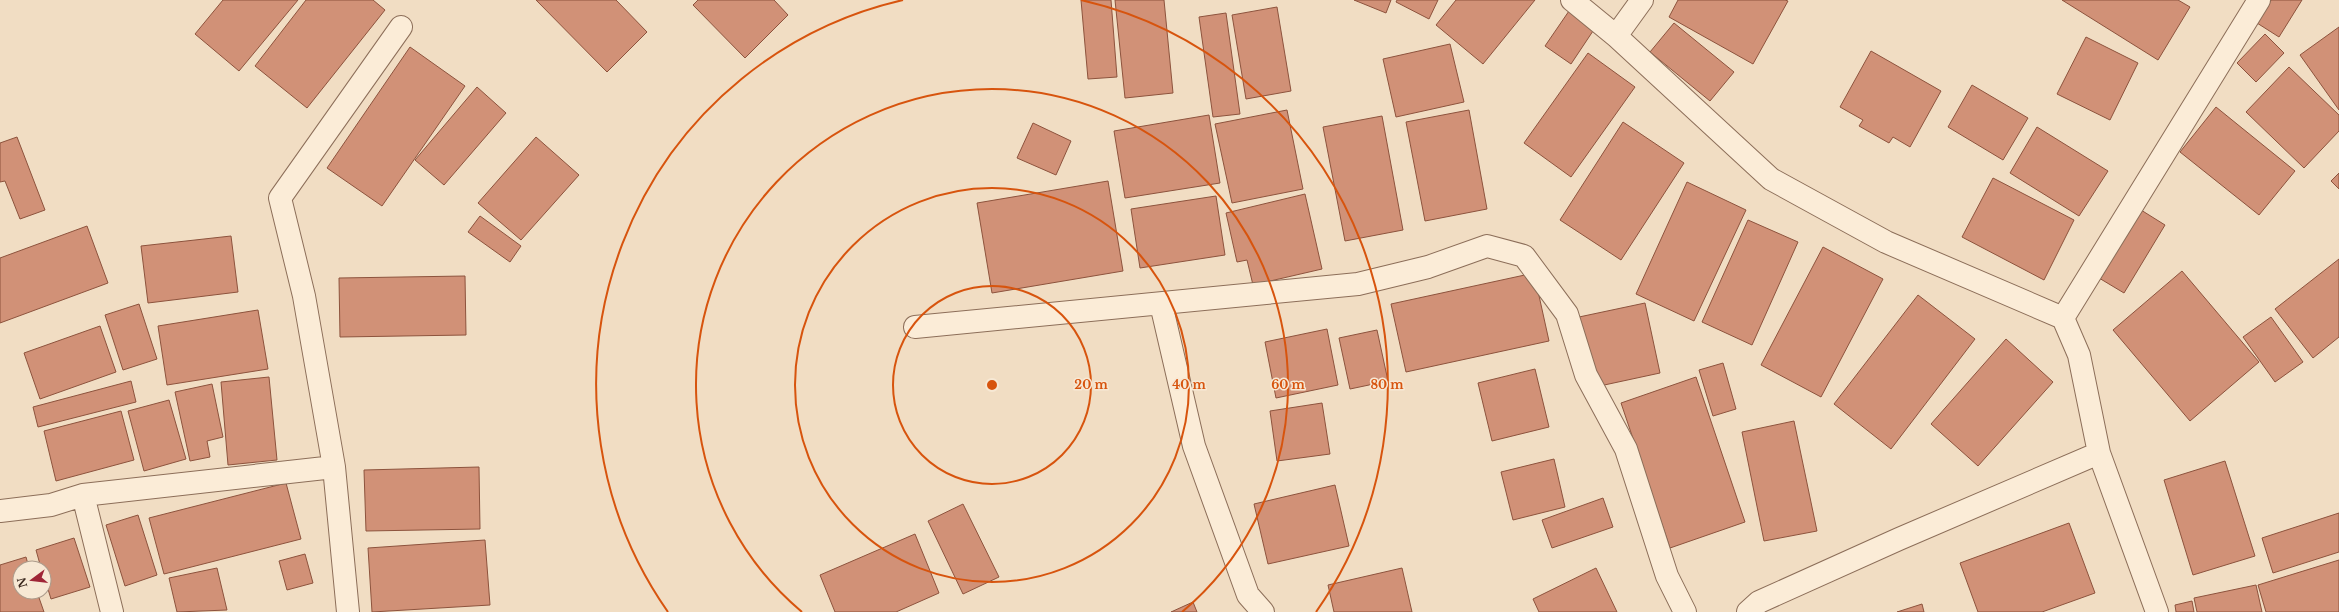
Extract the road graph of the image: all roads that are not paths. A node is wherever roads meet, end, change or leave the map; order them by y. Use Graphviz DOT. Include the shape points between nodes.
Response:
graph roads {
  1 [pos="1572,0"];
  2 [pos="1642,0"];
  3 [pos="2259,0"];
  4 [pos="401,26"];
  5 [pos="1616,36"];
  6 [pos="1161,304"];
  7 [pos="2063,318"];
  8 [pos="915,327"];
  9 [pos="2099,453"];
  10 [pos="334,467"];
  11 [pos="83,495"];
  12 [pos="0,511"];
  13 [pos="1756,609"];
  14 [pos="112,612"];
  15 [pos="348,612"];
  16 [pos="1262,612"];
  17 [pos="1685,612"];
  18 [pos="2157,612"];
  1 -- 5 [label="street"];
  2 -- 5 [label="street"];
  3 -- 7 [label="street"];
  4 -- 10 [label="street" via="280,198 304,296"];
  5 -- 7 [label="street" via="1771,179 1886,242"];
  6 -- 8 [label="street"];
  6 -- 16 [label="street" via="1194,446 1248,594"];
  6 -- 17 [label="street" via="1358,284 1428,267 1487,246 1524,256 1567,314 1586,375 1626,449 1667,576"];
  7 -- 9 [label="street" via="2079,355"];
  9 -- 13 [label="street" via="1899,539"];
  9 -- 18 [label="street"];
  10 -- 11 [label="street"];
  10 -- 15 [label="street"];
  11 -- 12 [label="street" via="51,505"];
  11 -- 14 [label="street"];
}
